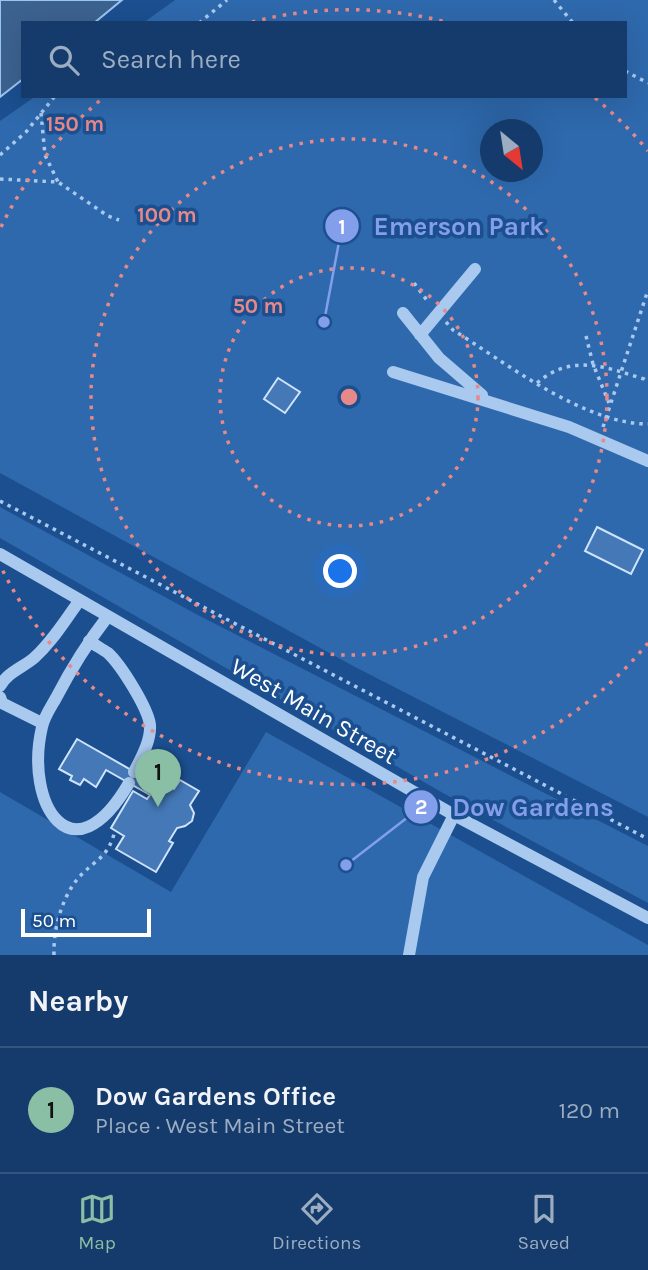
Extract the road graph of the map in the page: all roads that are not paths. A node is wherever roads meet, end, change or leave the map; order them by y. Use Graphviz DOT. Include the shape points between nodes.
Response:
graph roads {
  1 [pos="475,269"];
  2 [pos="403,313"];
  3 [pos="420,335"];
  4 [pos="393,372"];
  5 [pos="487,400"];
  6 [pos="648,461"];
  7 [pos="0,554"];
  8 [pos="79,600"];
  9 [pos="108,616"];
  10 [pos="89,641"];
  11 [pos="0,686"];
  12 [pos="0,697"];
  13 [pos="42,723"];
  14 [pos="454,815"];
  15 [pos="648,918"];
  16 [pos="408,955"];
  1 -- 3 [label="street"];
  2 -- 3 [label="street"];
  3 -- 5 [label="street"];
  4 -- 5 [label="street"];
  5 -- 6 [label="street" via="569,427"];
  7 -- 8 [label="street, West Main Street"];
  8 -- 9 [label="street, West Main Street"];
  8 -- 11 [label="street" via="51,640"];
  9 -- 10 [label="street"];
  9 -- 14 [label="street, West Main Street"];
  10 -- 13 [label="street"];
  10 -- 13 [label="street" via="116,663 150,725 131,777 112,809 82,829 69,829 52,817 41,791 38,750"];
  12 -- 13 [label="street" via="2,703"];
  14 -- 15 [label="street, West Main Street"];
  14 -- 16 [label="street" via="423,877"];
}
